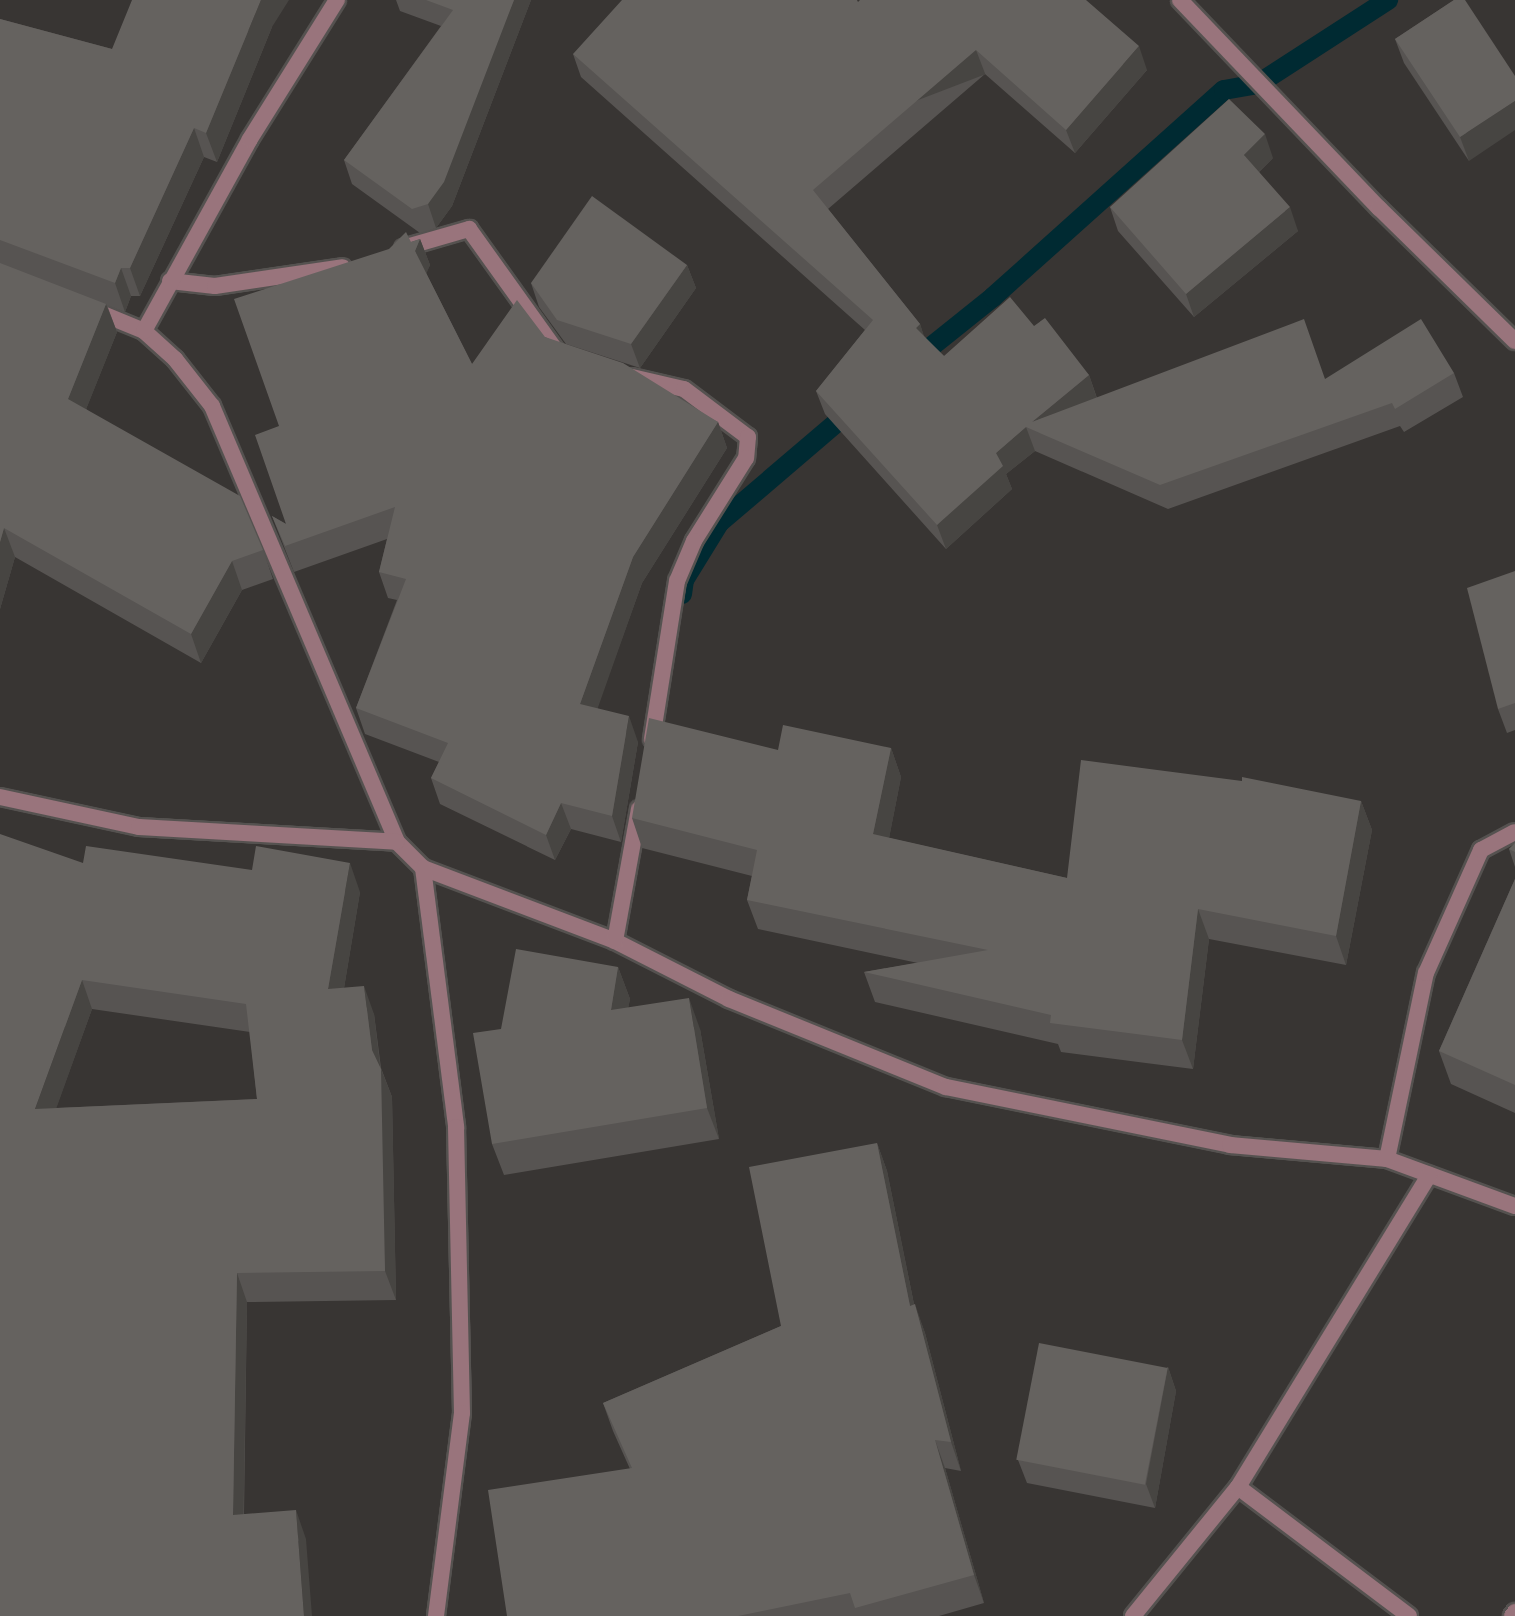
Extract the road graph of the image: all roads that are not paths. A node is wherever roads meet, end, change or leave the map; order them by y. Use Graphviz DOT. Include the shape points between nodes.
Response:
graph roads {
  1 [pos="337,0"];
  2 [pos="1180,0"];
  3 [pos="390,252"];
  4 [pos="365,261"];
  5 [pos="170,281"];
  6 [pos="71,300"];
  7 [pos="144,331"];
  8 [pos="1515,341"];
  9 [pos="571,358"];
  10 [pos="607,372"];
  11 [pos="648,757"];
  12 [pos="643,788"];
  13 [pos="0,797"];
  14 [pos="1515,832"];
  15 [pos="397,842"];
  16 [pos="423,868"];
  17 [pos="615,941"];
  18 [pos="1387,1159"];
  19 [pos="1429,1175"];
  20 [pos="1515,1206"];
  21 [pos="1238,1487"];
  22 [pos="436,1616"];
  23 [pos="1133,1616"];
  24 [pos="1409,1616"];
  1 -- 5 [label="street"];
  2 -- 8 [label="street"];
  3 -- 9 [label="street" via="469,229 517,291 525,313 559,353"];
  4 -- 5 [label="street" via="215,286"];
  5 -- 7 [label="street"];
  6 -- 7 [label="street"];
  7 -- 15 [label="street" via="175,359 212,406"];
  10 -- 11 [label="street" via="684,389 748,437 746,458 694,541 677,581"];
  12 -- 17 [label="street"];
  13 -- 15 [label="street" via="139,827"];
  14 -- 18 [label="street" via="1481,850 1426,973"];
  15 -- 16 [label="street"];
  16 -- 17 [label="street"];
  16 -- 22 [label="street" via="456,1127 462,1413"];
  17 -- 18 [label="street" via="729,999 946,1087 1230,1145"];
  18 -- 19 [label="street"];
  19 -- 20 [label="street"];
  19 -- 21 [label="street"];
  21 -- 23 [label="street"];
  21 -- 24 [label="street"];
}
